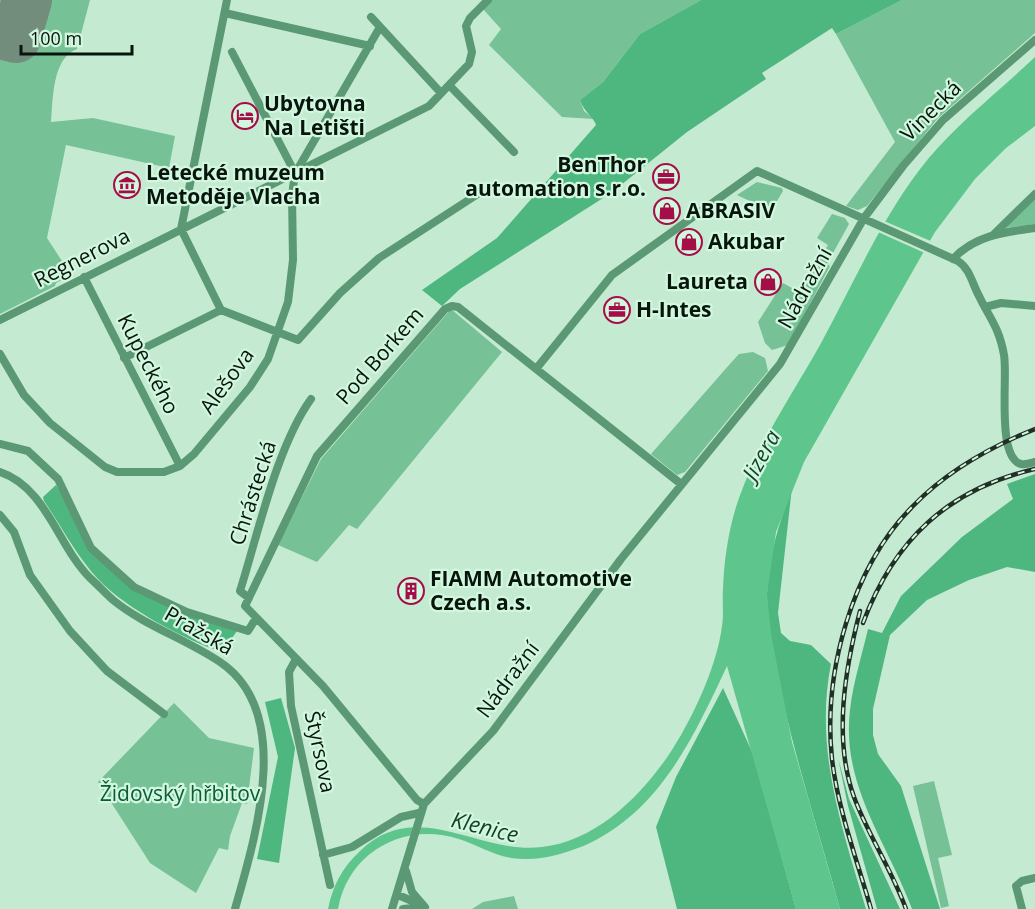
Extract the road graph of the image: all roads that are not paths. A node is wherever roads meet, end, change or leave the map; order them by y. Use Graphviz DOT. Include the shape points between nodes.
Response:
graph roads {
  1 [pos="227,0"];
  2 [pos="488,0"];
  3 [pos="225,13"];
  4 [pos="371,17"];
  5 [pos="380,27"];
  6 [pos="1035,40"];
  7 [pos="370,46"];
  8 [pos="232,52"];
  9 [pos="450,86"];
  10 [pos="441,93"];
  11 [pos="514,152"];
  12 [pos="295,173"];
  13 [pos="484,190"];
  14 [pos="1035,194"];
  15 [pos="864,219"];
  16 [pos="1035,228"];
  17 [pos="181,229"];
  18 [pos="994,234"];
  19 [pos="953,259"];
  20 [pos="84,277"];
  21 [pos="1035,306"];
  22 [pos="985,307"];
  23 [pos="221,310"];
  24 [pos="0,320"];
  25 [pos="278,331"];
  26 [pos="0,354"];
  27 [pos="124,358"];
  28 [pos="536,369"];
  29 [pos="311,399"];
  30 [pos="0,444"];
  31 [pos="1035,462"];
  32 [pos="180,466"];
  33 [pos="0,472"];
  34 [pos="681,484"];
  35 [pos="0,514"];
  36 [pos="247,602"];
  37 [pos="256,618"];
  38 [pos="296,659"];
  39 [pos="164,714"];
  40 [pos="424,804"];
  41 [pos="419,813"];
  42 [pos="324,855"];
  43 [pos="406,871"];
  44 [pos="1035,878"];
  45 [pos="330,885"];
  46 [pos="398,895"];
  47 [pos="428,908"];
  48 [pos="235,909"];
  49 [pos="392,909"];
  50 [pos="403,909"];
  51 [pos="1022,909"];
  1 -- 3 [label="street"];
  2 -- 9 [label="street, Regnerova" via="466,26 472,52 469,64"];
  3 -- 7 [label="street"];
  3 -- 17 [label="street"];
  4 -- 5 [label="street"];
  5 -- 7 [label="street"];
  5 -- 10 [label="street"];
  6 -- 15 [label="street, Vinecká" via="943,120"];
  7 -- 12 [label="street"];
  8 -- 12 [label="street"];
  9 -- 10 [label="street, Regnerova"];
  9 -- 11 [label="street"];
  10 -- 12 [label="street, Regnerova" via="429,106"];
  12 -- 17 [label="street, Regnerova"];
  12 -- 25 [label="street, Alešova" via="293,260 288,302"];
  13 -- 25 [label="street" via="380,258 340,292 298,340"];
  14 -- 18 [label="street"];
  15 -- 19 [label="street"];
  15 -- 28 [label="street" via="757,171 612,275"];
  15 -- 34 [label="street, Nádražní" via="792,347"];
  16 -- 18 [label="street"];
  17 -- 20 [label="street, Regnerova"];
  17 -- 23 [label="street"];
  18 -- 19 [label="street" via="965,248"];
  19 -- 22 [label="street" via="967,270"];
  20 -- 24 [label="street, Regnerova"];
  20 -- 27 [label="street, Kupeckého"];
  21 -- 22 [label="street" via="1001,303"];
  22 -- 31 [label="street" via="1004,355 1004,432 1017,461"];
  23 -- 25 [label="street"];
  23 -- 27 [label="street"];
  25 -- 32 [label="street, Alešova" via="268,359 250,387"];
  26 -- 32 [label="street" via="24,396 50,423 105,467 117,472 164,472"];
  27 -- 32 [label="street, Kupeckého"];
  28 -- 34 [label="street"];
  28 -- 36 [label="street, Pod Borkem" via="458,307 445,309 316,456"];
  29 -- 36 [label="street, Chrástecká" via="296,420 240,591"];
  30 -- 37 [label="street" via="28,451 58,479 91,548 134,587 187,612 248,631"];
  33 -- 48 [label="street, Pražská" via="32,492 83,571 113,600 220,662 244,684 253,699 263,731 263,779 247,869"];
  34 -- 40 [label="street, Nádražní" via="493,731"];
  35 -- 39 [label="street" via="14,532 30,575 70,631 107,671"];
  36 -- 37 [label="street, Štyrsova"];
  37 -- 38 [label="street, Štyrsova"];
  38 -- 40 [label="street, Štyrsova"];
  38 -- 42 [label="street, Štyrsova" via="289,672 291,706"];
  40 -- 41 [label="street, Nádražní"];
  41 -- 42 [label="street" via="401,817 352,847"];
  41 -- 43 [label="street, Nádražní"];
  42 -- 45 [label="street, Štyrsova"];
  43 -- 46 [label="street, Nádražní"];
  43 -- 47 [label="street" via="412,892"];
  44 -- 51 [label="street" via="1016,886"];
  46 -- 47 [label="street"];
  46 -- 49 [label="street, Nádražní"];
  47 -- 50 [label="street"];
}
